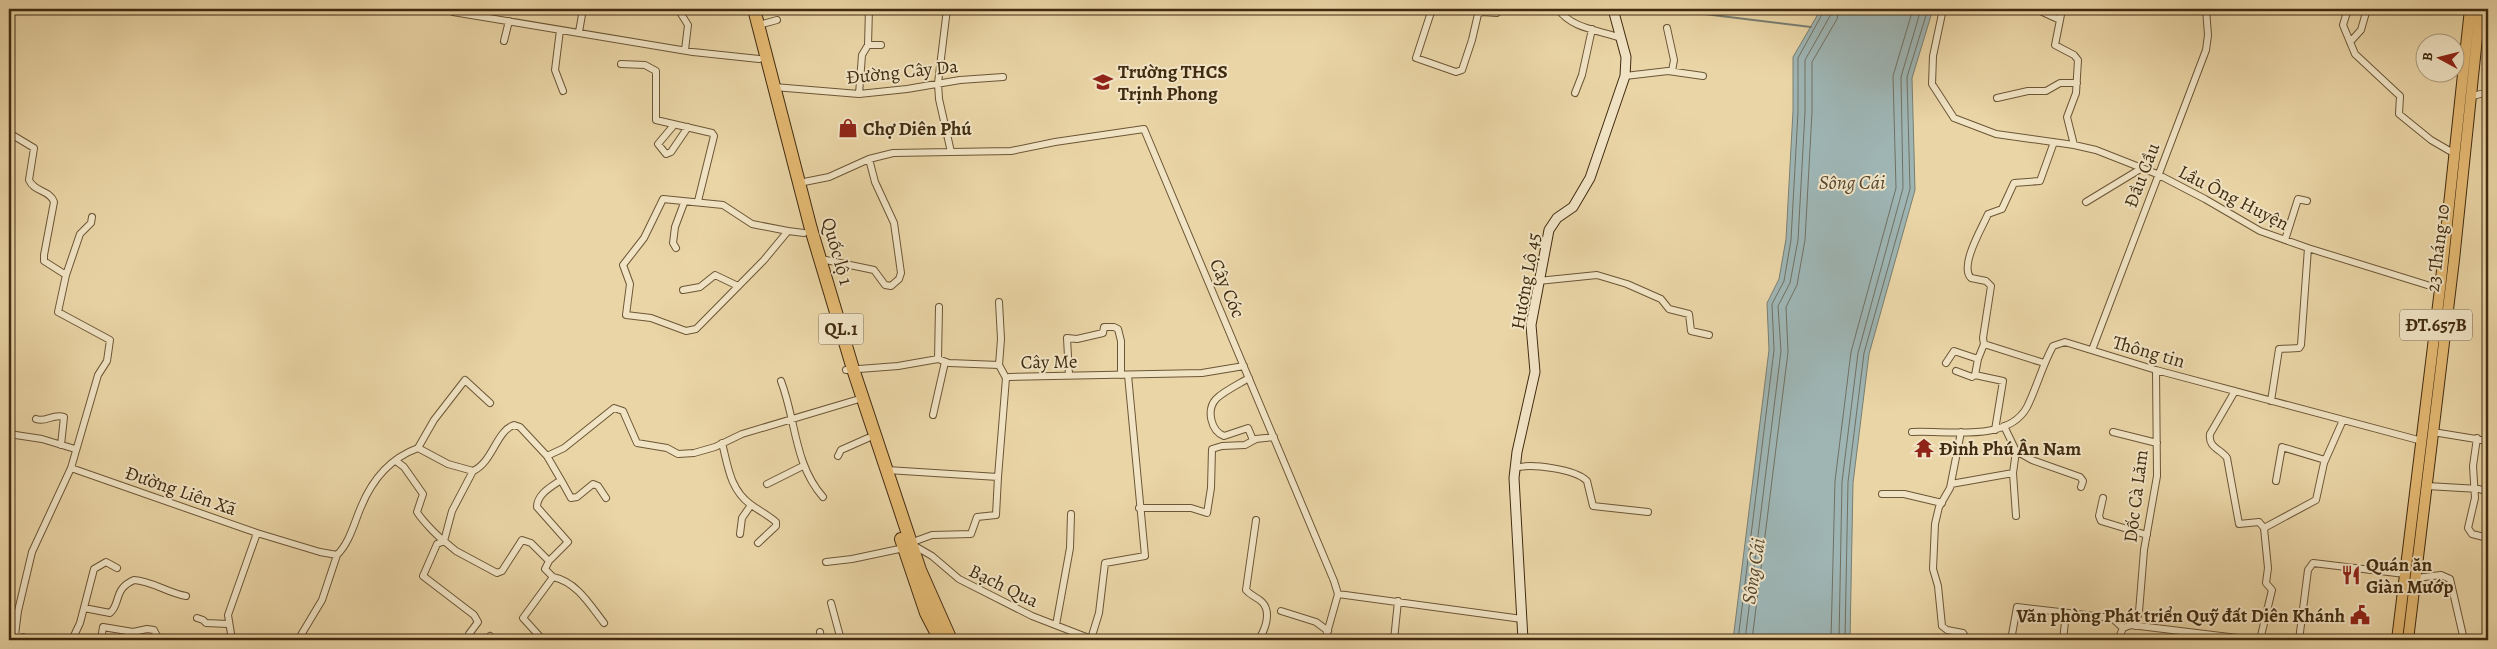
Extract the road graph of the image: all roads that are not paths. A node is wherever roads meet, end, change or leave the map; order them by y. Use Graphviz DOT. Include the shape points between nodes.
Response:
graph roads {
  1 [pos="583,9"];
  2 [pos="678,9"];
  3 [pos="747,9"];
  4 [pos="754,9"];
  5 [pos="869,9"];
  6 [pos="947,9"];
  7 [pos="1432,9"];
  8 [pos="1501,9"];
  9 [pos="1558,9"];
  10 [pos="1612,9"];
  11 [pos="1942,9"];
  12 [pos="2036,9"];
  13 [pos="2062,9"];
  14 [pos="2206,9"];
  15 [pos="2348,9"];
  16 [pos="2367,9"];
  17 [pos="2470,9"];
  18 [pos="2480,9"];
  19 [pos="453,12"];
  20 [pos="777,20"];
  21 [pos="2060,20"];
  22 [pos="509,21"];
  23 [pos="759,25"];
  24 [pos="1667,28"];
  25 [pos="1592,29"];
  26 [pos="560,30"];
  27 [pos="579,32"];
  28 [pos="1621,38"];
  29 [pos="504,42"];
  30 [pos="2350,42"];
  31 [pos="868,45"];
  32 [pos="880,46"];
  33 [pos="685,50"];
  34 [pos="759,59"];
  35 [pos="621,64"];
  36 [pos="1672,71"];
  37 [pos="1625,76"];
  38 [pos="1702,76"];
  39 [pos="1004,77"];
  40 [pos="938,83"];
  41 [pos="2077,83"];
  42 [pos="774,87"];
  43 [pos="563,91"];
  44 [pos="2488,92"];
  45 [pos="859,94"];
  46 [pos="1575,94"];
  47 [pos="2462,95"];
  48 [pos="2472,96"];
  49 [pos="1997,98"];
  50 [pos="674,125"];
  51 [pos="688,127"];
  52 [pos="9,133"];
  53 [pos="2054,142"];
  54 [pos="2074,145"];
  55 [pos="952,152"];
  56 [pos="2455,154"];
  57 [pos="869,159"];
  58 [pos="2142,168"];
  59 [pos="2157,174"];
  60 [pos="799,183"];
  61 [pos="698,201"];
  62 [pos="2307,201"];
  63 [pos="2086,202"];
  64 [pos="684,203"];
  65 [pos="92,217"];
  66 [pos="788,231"];
  67 [pos="804,233"];
  68 [pos="2285,240"];
  69 [pos="676,248"];
  70 [pos="2308,248"];
  71 [pos="821,259"];
  72 [pos="66,275"];
  73 [pos="1538,281"];
  74 [pos="738,286"];
  75 [pos="2440,289"];
  76 [pos="683,290"];
  77 [pos="998,302"];
  78 [pos="939,307"];
  79 [pos="1709,335"];
  80 [pos="1984,344"];
  81 [pos="2092,350"];
  82 [pos="1978,359"];
  83 [pos="941,361"];
  84 [pos="1946,363"];
  85 [pos="2044,363"];
  86 [pos="999,365"];
  87 [pos="1244,366"];
  88 [pos="849,369"];
  89 [pos="2156,370"];
  90 [pos="1956,371"];
  91 [pos="1070,375"];
  92 [pos="1125,375"];
  93 [pos="1975,375"];
  94 [pos="1006,378"];
  95 [pos="1250,378"];
  96 [pos="781,380"];
  97 [pos="2235,391"];
  98 [pos="856,400"];
  99 [pos="2271,401"];
  100 [pos="490,403"];
  101 [pos="933,415"];
  102 [pos="36,419"];
  103 [pos="793,420"];
  104 [pos="2343,420"];
  105 [pos="2004,426"];
  106 [pos="1995,430"];
  107 [pos="1912,432"];
  108 [pos="1961,432"];
  109 [pos="2113,432"];
  110 [pos="9,434"];
  111 [pos="1274,437"];
  112 [pos="868,438"];
  113 [pos="2477,438"];
  114 [pos="2429,439"];
  115 [pos="1253,440"];
  116 [pos="2488,441"];
  117 [pos="722,443"];
  118 [pos="2157,443"];
  119 [pos="61,445"];
  120 [pos="418,448"];
  121 [pos="75,449"];
  122 [pos="2016,451"];
  123 [pos="547,456"];
  124 [pos="838,456"];
  125 [pos="2325,460"];
  126 [pos="396,461"];
  127 [pos="803,466"];
  128 [pos="71,468"];
  129 [pos="1515,468"];
  130 [pos="887,470"];
  131 [pos="473,471"];
  132 [pos="2013,473"];
  133 [pos="998,477"];
  134 [pos="561,480"];
  135 [pos="2276,481"];
  136 [pos="767,484"];
  137 [pos="1951,484"];
  138 [pos="2426,486"];
  139 [pos="2081,487"];
  140 [pos="2475,488"];
  141 [pos="2488,492"];
  142 [pos="1882,494"];
  143 [pos="823,497"];
  144 [pos="606,498"];
  145 [pos="2103,498"];
  146 [pos="1942,503"];
  147 [pos="751,505"];
  148 [pos="1139,508"];
  149 [pos="1648,512"];
  150 [pos="1071,514"];
  151 [pos="2016,516"];
  152 [pos="1256,520"];
  153 [pos="2264,528"];
  154 [pos="257,533"];
  155 [pos="740,534"];
  156 [pos="2147,535"];
  157 [pos="2488,538"];
  158 [pos="444,541"];
  159 [pos="758,543"];
  160 [pos="907,545"];
  161 [pos="337,555"];
  162 [pos="549,561"];
  163 [pos="826,562"];
  164 [pos="117,568"];
  165 [pos="2405,574"];
  166 [pos="553,577"];
  167 [pos="2416,578"];
  168 [pos="1338,594"];
  169 [pos="186,596"];
  170 [pos="1398,601"];
  171 [pos="831,603"];
  172 [pos="84,608"];
  173 [pos="1280,611"];
  174 [pos="2066,613"];
  175 [pos="197,618"];
  176 [pos="1522,619"];
  177 [pos="604,623"];
  178 [pos="228,624"];
  179 [pos="1056,625"];
  180 [pos="2134,626"];
  181 [pos="2123,628"];
  182 [pos="1328,631"];
  183 [pos="820,632"];
  184 [pos="2405,633"];
  185 [pos="12,635"];
  186 [pos="2211,638"];
  187 [pos="34,640"];
  188 [pos="72,640"];
  189 [pos="102,640"];
  190 [pos="170,640"];
  191 [pos="176,640"];
  192 [pos="188,640"];
  193 [pos="232,640"];
  194 [pos="298,640"];
  195 [pos="472,640"];
  196 [pos="485,640"];
  197 [pos="494,640"];
  198 [pos="543,640"];
  199 [pos="821,640"];
  200 [pos="841,640"];
  201 [pos="940,640"];
  202 [pos="951,640"];
  203 [pos="1092,640"];
  204 [pos="1258,640"];
  205 [pos="1326,640"];
  206 [pos="1394,640"];
  207 [pos="1523,640"];
  208 [pos="1967,640"];
  209 [pos="2011,640"];
  210 [pos="2063,640"];
  211 [pos="2118,640"];
  212 [pos="2254,640"];
  213 [pos="2260,640"];
  214 [pos="2299,640"];
  215 [pos="2397,640"];
  216 [pos="2464,640"];
  1 -- 27 [label="street"];
  2 -- 33 [label="street" via="688,25"];
  3 -- 34 [label="highway, Quốc lộ 1 / QL.1"];
  4 -- 23 [label="highway, Quốc lộ 1 / QL.1"];
  5 -- 31 [label="street"];
  6 -- 40 [label="street"];
  7 -- 8 [label="street" via="1416,58 1456,72 1462,70 1478,14 1497,13"];
  9 -- 25 [label="street" via="1572,23"];
  10 -- 28 [label="street, Hương Lộ 45"];
  11 -- 53 [label="street, Lầu Ông Huyện" via="1933,56 1932,84 1952,116 1996,134"];
  12 -- 21 [label="street"];
  13 -- 21 [label="street"];
  14 -- 59 [label="street, Đầu Cầu" via="2206,50"];
  15 -- 30 [label="street" via="2343,25"];
  16 -- 30 [label="street" via="2361,30"];
  17 -- 47 [label="main road, 23 Tháng 10 / ĐT.657B"];
  18 -- 48 [label="main road, 23 Tháng 10 / ĐT.657B"];
  19 -- 22 [label="street"];
  20 -- 23 [label="street"];
  21 -- 41 [label="street" via="2055,45 2076,57"];
  22 -- 26 [label="street"];
  22 -- 29 [label="street"];
  23 -- 42 [label="highway, Quốc lộ 1 / QL.1"];
  24 -- 36 [label="street" via="1674,60"];
  25 -- 28 [label="street"];
  25 -- 46 [label="street"];
  26 -- 27 [label="street"];
  26 -- 43 [label="street" via="555,70"];
  27 -- 33 [label="street"];
  28 -- 37 [label="street, Hương Lộ 45" via="1626,57"];
  30 -- 56 [label="street" via="2358,58 2400,96 2399,114 2431,140"];
  31 -- 32 [label="street"];
  31 -- 45 [label="street" via="862,55"];
  33 -- 34 [label="street"];
  34 -- 67 [label="highway, Quốc lộ 1 / QL.1"];
  35 -- 50 [label="street" via="645,65 656,71 656,118 659,122"];
  36 -- 37 [label="street"];
  36 -- 38 [label="street"];
  37 -- 73 [label="street, Hương Lộ 45" via="1590,178 1573,207 1551,226"];
  39 -- 40 [label="street, Đường Cây Da"];
  40 -- 45 [label="street, Đường Cây Da"];
  40 -- 55 [label="street"];
  41 -- 49 [label="street" via="2060,82 2046,91 2028,91"];
  41 -- 54 [label="street" via="2067,117"];
  42 -- 45 [label="street, Đường Cây Da"];
  42 -- 60 [label="highway, Quốc lộ 1 / QL.1"];
  44 -- 48 [label="street"];
  47 -- 48 [label="main road"];
  47 -- 56 [label="main road, 23 Tháng 10 / ĐT.657B"];
  48 -- 114 [label="main road, 23 Tháng 10 / ĐT.657B"];
  50 -- 51 [label="street"];
  50 -- 51 [label="street" via="658,144 666,154 671,152"];
  51 -- 61 [label="street" via="712,133 714,139"];
  52 -- 72 [label="street" via="34,148 29,180 54,202 44,246 44,261"];
  53 -- 54 [label="street, Lầu Ông Huyện"];
  53 -- 80 [label="street" via="2040,181 2012,185 2002,209 1988,214 1970,252 1968,276 1992,286"];
  54 -- 58 [label="street, Lầu Ông Huyện"];
  55 -- 57 [label="street" via="893,153"];
  55 -- 87 [label="street, Cây Cóc" via="1011,151 1144,129"];
  56 -- 75 [label="main road, 23 Tháng 10 / ĐT.657B"];
  57 -- 60 [label="street" via="829,177"];
  57 -- 71 [label="street" via="875,182 895,226 901,273 891,286 874,270"];
  58 -- 59 [label="street, Lầu Ông Huyện"];
  58 -- 63 [label="street"];
  59 -- 68 [label="street, Lầu Ông Huyện" via="2255,228"];
  59 -- 81 [label="street, Đầu Cầu"];
  60 -- 71 [label="highway, Quốc lộ 1 / QL.1"];
  61 -- 64 [label="street"];
  61 -- 66 [label="street" via="723,205 752,224"];
  62 -- 68 [label="street" via="2298,198"];
  64 -- 69 [label="street" via="673,234"];
  64 -- 74 [label="street" via="664,199 644,238 623,265 630,284 626,315 651,318 676,329 691,331 701,326"];
  65 -- 72 [label="street" via="91,223 80,234"];
  66 -- 67 [label="street"];
  66 -- 74 [label="street"];
  67 -- 88 [label="highway, Quốc lộ 1 / QL.1"];
  68 -- 70 [label="street, Lầu Ông Huyện"];
  70 -- 75 [label="street, Lầu Ông Huyện"];
  70 -- 99 [label="street" via="2302,346 2279,349"];
  71 -- 88 [label="highway, Quốc lộ 1 / QL.1"];
  72 -- 121 [label="street" via="58,312 110,340 107,361 98,375"];
  73 -- 79 [label="street" via="1592,275 1627,284 1662,298 1668,309 1689,314 1691,331"];
  73 -- 129 [label="street, Hương Lộ 45" via="1531,325 1535,372"];
  74 -- 76 [label="street" via="715,275 700,287"];
  75 -- 114 [label="main road, 23 Tháng 10 / ĐT.657B"];
  77 -- 86 [label="street"];
  78 -- 83 [label="street"];
  80 -- 82 [label="street"];
  80 -- 85 [label="street"];
  81 -- 85 [label="street, Thông tin" via="2060,342 2053,346"];
  81 -- 89 [label="street, Thông tin"];
  82 -- 84 [label="street" via="1954,351"];
  82 -- 93 [label="street"];
  83 -- 86 [label="street"];
  83 -- 88 [label="street"];
  83 -- 101 [label="street"];
  85 -- 105 [label="street, Thông tin" via="2024,411"];
  86 -- 94 [label="street"];
  87 -- 92 [label="street, Cây Me" via="1202,373"];
  87 -- 95 [label="street, Cây Cóc"];
  88 -- 98 [label="highway, Quốc lộ 1 / QL.1"];
  88 -- 130 [label="highway, Quốc lộ 1 / QL.1"];
  89 -- 97 [label="street, Thông tin"];
  89 -- 118 [label="street, Dốc Cà Lăm"];
  90 -- 93 [label="street" via="1972,377"];
  91 -- 92 [label="street, Cây Me"];
  91 -- 92 [label="street" via="1067,338 1098,336 1104,327 1114,327 1122,340"];
  91 -- 94 [label="street, Cây Me"];
  92 -- 148 [label="street"];
  93 -- 106 [label="street" via="2003,381"];
  94 -- 133 [label="street, Cây Me"];
  95 -- 111 [label="street, Cây Cóc"];
  95 -- 115 [label="street" via="1214,401 1212,422 1214,429 1224,436 1248,428"];
  96 -- 103 [label="street"];
  97 -- 99 [label="street, Thông tin"];
  97 -- 153 [label="street" via="2210,434 2210,440 2212,447 2228,458 2238,524 2259,522"];
  98 -- 103 [label="street"];
  98 -- 112 [label="highway, Quốc lộ 1 / QL.1"];
  99 -- 104 [label="street, Thông tin"];
  100 -- 120 [label="street" via="465,380 434,420"];
  102 -- 119 [label="street" via="64,417"];
  103 -- 117 [label="street"];
  103 -- 127 [label="street"];
  104 -- 114 [label="street, Thông tin"];
  104 -- 125 [label="street"];
  105 -- 106 [label="street, Thông tin"];
  105 -- 122 [label="street"];
  106 -- 108 [label="street, Thông tin"];
  107 -- 108 [label="street, Thông tin"];
  108 -- 137 [label="street"];
  109 -- 118 [label="street"];
  110 -- 119 [label="street"];
  111 -- 115 [label="street"];
  111 -- 168 [label="street, Cây Cóc"];
  112 -- 124 [label="street" via="840,450"];
  112 -- 160 [label="highway, Quốc lộ 1 / QL.1"];
  113 -- 114 [label="street, Thông tin"];
  113 -- 116 [label="street, Thông tin"];
  113 -- 140 [label="street" via="2473,466"];
  114 -- 138 [label="main road, 23 Tháng 10 / ĐT.657B"];
  114 -- 165 [label="main road, 23 Tháng 10 / ĐT.657B"];
  115 -- 148 [label="street" via="1245,445 1218,446 1211,450 1207,513 1191,508"];
  117 -- 123 [label="street" via="684,454 637,443 623,411 614,408 564,448"];
  117 -- 147 [label="street" via="732,482"];
  118 -- 156 [label="street, Dốc Cà Lăm" via="2157,476"];
  119 -- 121 [label="street"];
  120 -- 126 [label="street"];
  120 -- 131 [label="street" via="448,464"];
  121 -- 128 [label="street"];
  122 -- 132 [label="street"];
  122 -- 139 [label="street" via="2080,477 2083,480"];
  123 -- 131 [label="street" via="514,424 506,429 482,466"];
  123 -- 134 [label="street"];
  125 -- 135 [label="street" via="2282,447"];
  125 -- 153 [label="street" via="2316,500"];
  126 -- 158 [label="street" via="404,466 423,494 417,512"];
  126 -- 161 [label="street" via="374,481 346,543"];
  127 -- 136 [label="street"];
  127 -- 143 [label="street"];
  128 -- 154 [label="street, Đường Liên Xã"];
  128 -- 185 [label="street" via="32,552 14,610"];
  129 -- 149 [label="street" via="1529,464 1574,474 1587,481 1593,506"];
  129 -- 176 [label="street, Hương Lộ 45"];
  130 -- 133 [label="street"];
  130 -- 160 [label="highway, Quốc lộ 1 / QL.1"];
  131 -- 158 [label="street" via="452,511"];
  132 -- 137 [label="street"];
  132 -- 151 [label="street"];
  133 -- 160 [label="street, Cây Me" via="996,515 977,517 971,534 932,535"];
  134 -- 144 [label="street" via="571,498 593,484"];
  134 -- 162 [label="street" via="537,503 568,542"];
  137 -- 146 [label="street"];
  138 -- 140 [label="street"];
  138 -- 167 [label="main road, 23 Tháng 10 / ĐT.657B"];
  140 -- 141 [label="street"];
  140 -- 157 [label="street" via="2468,531"];
  142 -- 146 [label="street" via="1904,494"];
  145 -- 156 [label="street" via="2098,516 2101,521"];
  146 -- 208 [label="street" via="1936,516 1933,559 1942,624 1945,629 1964,634"];
  147 -- 155 [label="street" via="742,518"];
  147 -- 159 [label="street" via="776,522 776,526"];
  148 -- 203 [label="street" via="1145,556 1105,563"];
  150 -- 179 [label="street" via="1071,538"];
  152 -- 204 [label="street" via="1246,590 1264,604 1267,611 1265,627"];
  153 -- 213 [label="street" via="2268,568 2266,583 2272,590"];
  154 -- 161 [label="street, Đường Liên Xã"];
  154 -- 178 [label="street" via="228,615"];
  156 -- 180 [label="street, Dốc Cà Lăm" via="2139,612"];
  158 -- 162 [label="street" via="497,573 502,571 522,540 531,543"];
  158 -- 195 [label="street" via="437,544 423,576 474,615 478,622 469,634"];
  160 -- 163 [label="street"];
  160 -- 179 [label="street, Bạch Qua" via="937,560 954,577"];
  160 -- 201 [label="highway, Quốc lộ 1 / QL.1" via="926,613"];
  160 -- 202 [label="highway, Quốc lộ 1 / QL.1"];
  161 -- 194 [label="street" via="322,600"];
  162 -- 166 [label="street" via="545,569"];
  164 -- 172 [label="street" via="106,562 94,569"];
  165 -- 184 [label="main road, 23 Tháng 10 / ĐT.657B"];
  165 -- 214 [label="street" via="2313,563 2308,570"];
  166 -- 177 [label="street" via="580,593"];
  166 -- 198 [label="street" via="523,618"];
  167 -- 184 [label="main road, 23 Tháng 10 / ĐT.657B"];
  167 -- 216 [label="street" via="2444,575 2450,579"];
  168 -- 170 [label="street"];
  168 -- 182 [label="street"];
  169 -- 172 [label="street" via="134,580 119,591 114,610 110,613"];
  170 -- 176 [label="street"];
  170 -- 206 [label="street"];
  171 -- 200 [label="street"];
  172 -- 188 [label="street"];
  173 -- 182 [label="street" via="1321,625"];
  174 -- 181 [label="street" via="2112,618"];
  174 -- 209 [label="street" via="2017,607"];
  174 -- 210 [label="street"];
  175 -- 178 [label="street" via="206,623"];
  176 -- 207 [label="street, Hương Lộ 45"];
  178 -- 193 [label="street"];
  179 -- 203 [label="street, Bạch Qua"];
  180 -- 181 [label="street"];
  180 -- 186 [label="street"];
  181 -- 211 [label="street"];
  182 -- 205 [label="street"];
  183 -- 199 [label="street"];
  184 -- 215 [label="main road, 23 Tháng 10 / ĐT.657B"];
  185 -- 187 [label="street"];
  186 -- 212 [label="street"];
  189 -- 190 [label="street" via="103,627 133,632 150,629 154,630 156,637"];
  191 -- 192 [label="street"];
  196 -- 197 [label="street" via="490,636"];
}
